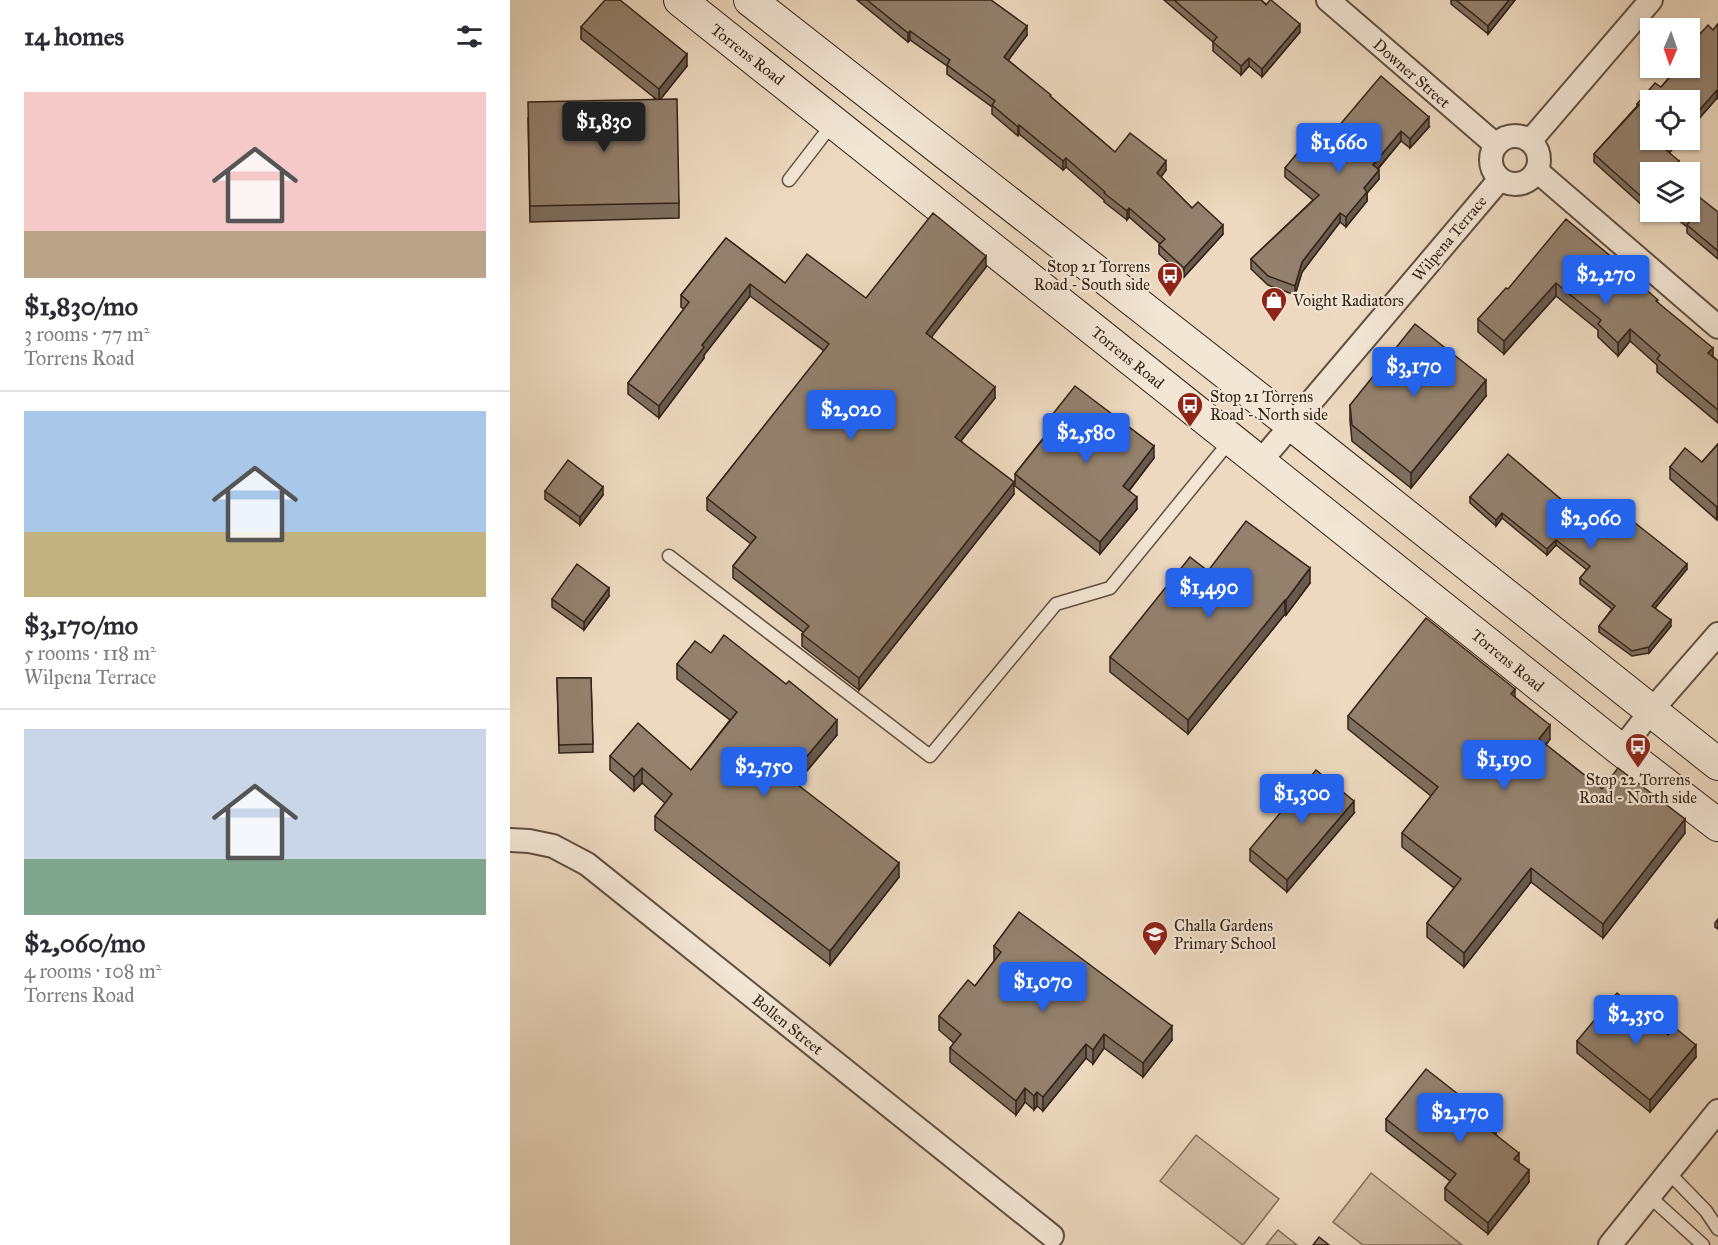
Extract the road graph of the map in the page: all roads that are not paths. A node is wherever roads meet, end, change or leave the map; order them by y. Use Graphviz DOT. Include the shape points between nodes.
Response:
graph roads {
  1 [pos="680,0"];
  2 [pos="750,0"];
  3 [pos="1328,0"];
  4 [pos="1651,0"];
  5 [pos="834,122"];
  6 [pos="1530,141"];
  7 [pos="1497,145"];
  8 [pos="1538,171"];
  9 [pos="1500,179"];
  10 [pos="789,180"];
  11 [pos="1718,327"];
  12 [pos="1291,424"];
  13 [pos="1231,439"];
  14 [pos="1260,462"];
  15 [pos="669,556"];
  16 [pos="1718,634"];
  17 [pos="1651,711"];
  18 [pos="1621,750"];
  19 [pos="1718,764"];
  20 [pos="1718,825"];
  21 [pos="510,840"];
  22 [pos="1718,1111"];
  23 [pos="1668,1172"];
  24 [pos="1648,1196"];
  25 [pos="1718,1229"];
  26 [pos="1052,1236"];
  27 [pos="1610,1245"];
  28 [pos="1703,1245"];
  1 -- 5 [label="main road, Torrens Road"];
  2 -- 12 [label="main road"];
  3 -- 7 [label="street, Downer Street"];
  4 -- 6 [label="street"];
  5 -- 10 [label="lane"];
  5 -- 13 [label="main road, Torrens Road"];
  6 -- 7 [label="street" via="1512,136"];
  6 -- 8 [label="street" via="1539,155"];
  7 -- 9 [label="street" via="1491,160"];
  8 -- 9 [label="street" via="1521,184"];
  8 -- 11 [label="street"];
  9 -- 12 [label="street, Wilpena Terrace"];
  12 -- 14 [label="street, Wilpena Terrace"];
  12 -- 17 [label="main road"];
  13 -- 14 [label="main road, Torrens Road"];
  13 -- 15 [label="lane" via="1110,588 1056,604 930,756"];
  14 -- 18 [label="main road, Torrens Road"];
  16 -- 17 [label="street"];
  17 -- 18 [label="street"];
  17 -- 19 [label="main road"];
  18 -- 20 [label="main road, Torrens Road"];
  21 -- 26 [label="street, Bollen Street" via="554,846 587,864"];
  22 -- 23 [label="street"];
  23 -- 24 [label="street"];
  23 -- 25 [label="lane"];
  24 -- 27 [label="street"];
  24 -- 28 [label="lane"];
}
